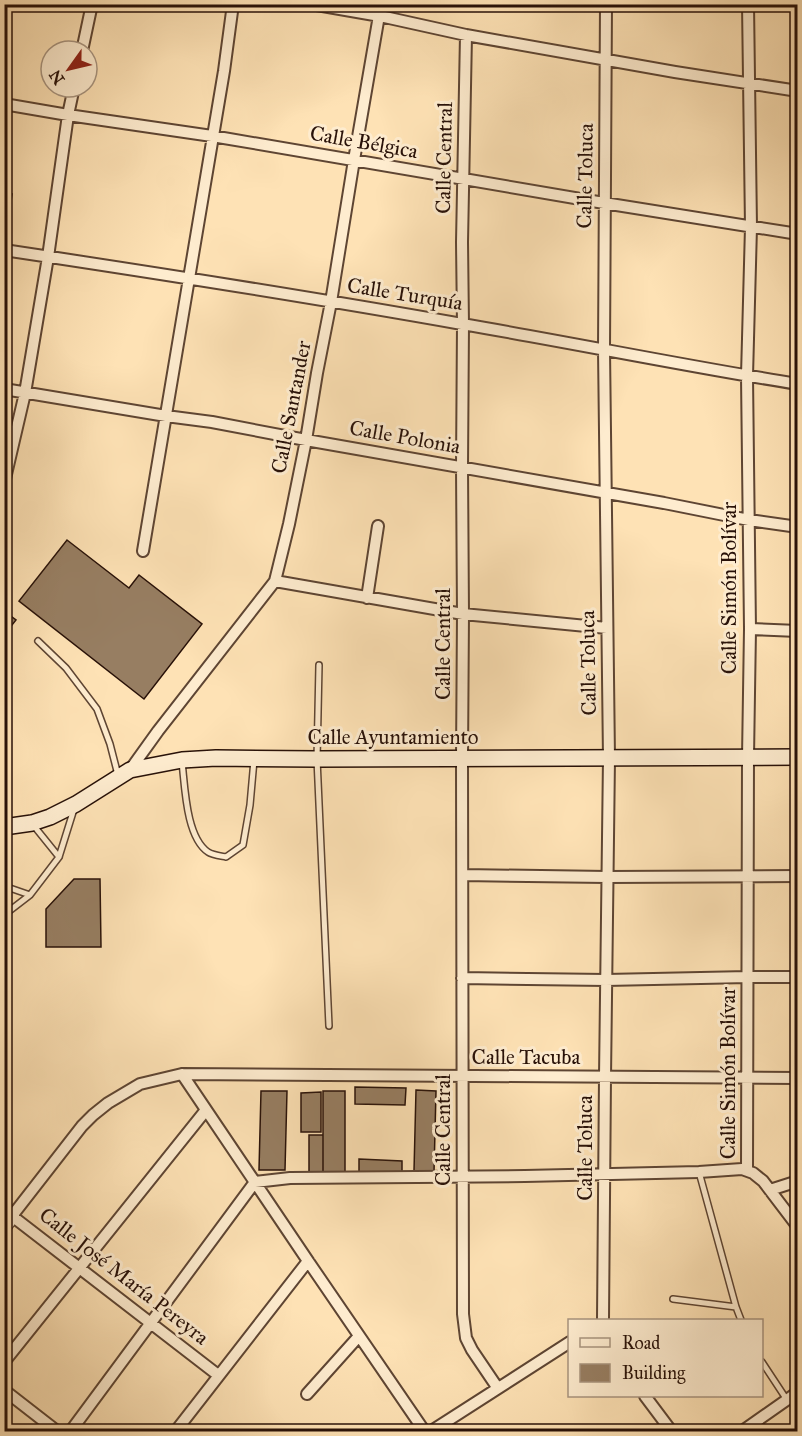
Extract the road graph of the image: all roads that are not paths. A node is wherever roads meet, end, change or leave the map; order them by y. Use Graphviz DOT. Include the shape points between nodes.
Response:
graph roads {
  1 [pos="92,4"];
  2 [pos="233,4"];
  3 [pos="311,4"];
  4 [pos="381,4"];
  5 [pos="606,4"];
  6 [pos="748,4"];
  7 [pos="380,16"];
  8 [pos="466,35"];
  9 [pos="85,39"];
  10 [pos="606,59"];
  11 [pos="748,84"];
  12 [pos="798,91"];
  13 [pos="72,99"];
  14 [pos="4,104"];
  15 [pos="69,115"];
  16 [pos="212,136"];
  17 [pos="354,160"];
  18 [pos="463,178"];
  19 [pos="604,203"];
  20 [pos="751,227"];
  21 [pos="798,234"];
  22 [pos="4,250"];
  23 [pos="48,257"];
  24 [pos="190,278"];
  25 [pos="331,302"];
  26 [pos="463,324"];
  27 [pos="604,350"];
  28 [pos="747,376"];
  29 [pos="798,384"];
  30 [pos="4,389"];
  31 [pos="25,393"];
  32 [pos="166,416"];
  33 [pos="306,440"];
  34 [pos="462,467"];
  35 [pos="4,483"];
  36 [pos="605,493"];
  37 [pos="749,520"];
  38 [pos="378,526"];
  39 [pos="798,527"];
  40 [pos="143,551"];
  41 [pos="275,581"];
  42 [pos="367,598"];
  43 [pos="463,614"];
  44 [pos="607,628"];
  45 [pos="750,629"];
  46 [pos="798,631"];
  47 [pos="38,641"];
  48 [pos="319,665"];
  49 [pos="748,757"];
  50 [pos="798,757"];
  51 [pos="254,758"];
  52 [pos="462,758"];
  53 [pos="609,758"];
  54 [pos="317,759"];
  55 [pos="182,760"];
  56 [pos="124,774"];
  57 [pos="76,804"];
  58 [pos="32,823"];
  59 [pos="4,827"];
  60 [pos="59,857"];
  61 [pos="463,875"];
  62 [pos="749,876"];
  63 [pos="798,876"];
  64 [pos="607,877"];
  65 [pos="4,886"];
  66 [pos="30,895"];
  67 [pos="4,915"];
  68 [pos="748,977"];
  69 [pos="798,977"];
  70 [pos="462,978"];
  71 [pos="606,980"];
  72 [pos="329,1026"];
  73 [pos="183,1074"];
  74 [pos="462,1076"];
  75 [pos="605,1077"];
  76 [pos="748,1078"];
  77 [pos="798,1078"];
  78 [pos="206,1110"];
  79 [pos="747,1170"];
  80 [pos="699,1172"];
  81 [pos="604,1173"];
  82 [pos="462,1176"];
  83 [pos="798,1181"];
  84 [pos="255,1182"];
  85 [pos="770,1190"];
  86 [pos="7,1218"];
  87 [pos="798,1227"];
  88 [pos="308,1261"];
  89 [pos="79,1268"];
  90 [pos="673,1299"];
  91 [pos="736,1307"];
  92 [pos="603,1319"];
  93 [pos="741,1319"];
  94 [pos="151,1323"];
  95 [pos="359,1335"];
  96 [pos="568,1343"];
  97 [pos="4,1362"];
  98 [pos="763,1364"];
  99 [pos="219,1375"];
  100 [pos="498,1388"];
  101 [pos="4,1390"];
  102 [pos="798,1392"];
  103 [pos="307,1394"];
  104 [pos="646,1397"];
  105 [pos="787,1400"];
  106 [pos="58,1431"];
  107 [pos="70,1431"];
  108 [pos="175,1431"];
  109 [pos="428,1431"];
  110 [pos="672,1431"];
  111 [pos="741,1431"];
  1 -- 9 [label="street"];
  2 -- 16 [label="street"];
  3 -- 7 [label="street"];
  4 -- 7 [label="street, Calle Santander"];
  5 -- 10 [label="street, Calle Toluca"];
  6 -- 11 [label="street, Calle Simón Bolívar"];
  7 -- 8 [label="street"];
  7 -- 17 [label="street, Calle Santander"];
  8 -- 10 [label="street"];
  8 -- 18 [label="street, Calle Central"];
  10 -- 11 [label="street"];
  10 -- 19 [label="street, Calle Toluca"];
  11 -- 12 [label="street"];
  11 -- 20 [label="street, Calle Simón Bolívar"];
  13 -- 15 [label="street"];
  14 -- 15 [label="street, Calle Bélgica"];
  15 -- 16 [label="street, Calle Bélgica"];
  15 -- 23 [label="street"];
  16 -- 17 [label="street, Calle Bélgica"];
  16 -- 24 [label="street"];
  17 -- 18 [label="street, Calle Bélgica"];
  17 -- 25 [label="street, Calle Santander"];
  18 -- 19 [label="street, Calle Bélgica"];
  18 -- 26 [label="street, Calle Central"];
  19 -- 20 [label="street, Calle Bélgica"];
  19 -- 27 [label="street, Calle Toluca"];
  20 -- 21 [label="street, Calle Bélgica"];
  20 -- 28 [label="street, Calle Simón Bolívar"];
  22 -- 23 [label="street, Calle Turquía"];
  23 -- 24 [label="street, Calle Turquía"];
  23 -- 31 [label="street"];
  24 -- 25 [label="street, Calle Turquía"];
  24 -- 32 [label="street"];
  25 -- 26 [label="street, Calle Turquía"];
  25 -- 33 [label="street, Calle Santander"];
  26 -- 27 [label="street, Calle Turquía"];
  26 -- 34 [label="street, Calle Central"];
  27 -- 28 [label="street, Calle Turquía"];
  27 -- 36 [label="street, Calle Toluca"];
  28 -- 29 [label="street, Calle Turquía"];
  28 -- 37 [label="street, Calle Simón Bolívar"];
  30 -- 31 [label="street, Calle Polonia"];
  31 -- 32 [label="street, Calle Polonia"];
  31 -- 35 [label="street"];
  32 -- 33 [label="street, Calle Polonia"];
  32 -- 40 [label="street"];
  33 -- 34 [label="street, Calle Polonia"];
  33 -- 41 [label="street, Calle Santander"];
  34 -- 36 [label="street, Calle Polonia"];
  34 -- 43 [label="street, Calle Central"];
  36 -- 37 [label="street, Calle Polonia"];
  36 -- 44 [label="street, Calle Toluca"];
  37 -- 39 [label="street, Calle Polonia"];
  37 -- 45 [label="street, Calle Simón Bolívar"];
  38 -- 42 [label="street"];
  41 -- 42 [label="street"];
  41 -- 56 [label="street, Calle Santander"];
  42 -- 43 [label="street"];
  43 -- 44 [label="street"];
  43 -- 52 [label="street, Calle Central"];
  44 -- 53 [label="street, Calle Toluca"];
  45 -- 46 [label="street"];
  45 -- 49 [label="street, Calle Simón Bolívar"];
  47 -- 56 [label="lane" via="66,668 97,709"];
  48 -- 54 [label="lane"];
  49 -- 50 [label="main road, Calle Ayuntamiento"];
  49 -- 53 [label="main road, Calle Ayuntamiento"];
  49 -- 62 [label="street, Calle Simón Bolívar"];
  51 -- 54 [label="main road, Calle Ayuntamiento"];
  51 -- 55 [label="main road, Calle Ayuntamiento"];
  51 -- 55 [label="lane" via="243,845 226,857 208,853 196,839 187,808"];
  52 -- 53 [label="main road, Calle Ayuntamiento"];
  52 -- 54 [label="main road, Calle Ayuntamiento"];
  52 -- 61 [label="street, Calle Central"];
  53 -- 64 [label="street, Calle Toluca"];
  54 -- 72 [label="lane"];
  55 -- 56 [label="main road, Calle Ayuntamiento"];
  56 -- 57 [label="main road, Calle Ayuntamiento"];
  57 -- 58 [label="main road, Calle Ayuntamiento"];
  57 -- 60 [label="lane"];
  58 -- 59 [label="main road, Calle Ayuntamiento"];
  58 -- 60 [label="lane"];
  60 -- 66 [label="lane"];
  61 -- 64 [label="street"];
  61 -- 70 [label="street, Calle Central"];
  62 -- 63 [label="street"];
  62 -- 64 [label="street"];
  62 -- 68 [label="street, Calle Simón Bolívar"];
  64 -- 71 [label="street, Calle Toluca"];
  65 -- 66 [label="lane"];
  66 -- 67 [label="lane"];
  68 -- 69 [label="street"];
  68 -- 71 [label="street"];
  68 -- 76 [label="street, Calle Simón Bolívar"];
  70 -- 71 [label="street"];
  70 -- 74 [label="street, Calle Central"];
  71 -- 75 [label="street, Calle Toluca"];
  73 -- 74 [label="street, Calle Tacuba"];
  73 -- 78 [label="street"];
  73 -- 86 [label="street, Calle Tacuba" via="140,1084 93,1114"];
  74 -- 75 [label="street, Calle Tacuba"];
  74 -- 82 [label="street, Calle Central"];
  75 -- 76 [label="street, Calle Tacuba"];
  75 -- 81 [label="street, Calle Toluca"];
  76 -- 77 [label="street, Calle Tacuba"];
  76 -- 79 [label="street, Calle Simón Bolívar"];
  78 -- 84 [label="street"];
  78 -- 89 [label="street"];
  79 -- 80 [label="street"];
  79 -- 85 [label="street"];
  80 -- 81 [label="street"];
  80 -- 91 [label="lane"];
  81 -- 82 [label="street"];
  81 -- 92 [label="street, Calle Toluca"];
  82 -- 84 [label="street"];
  82 -- 100 [label="street, Calle Central" via="466,1338"];
  83 -- 85 [label="street"];
  84 -- 88 [label="street"];
  84 -- 94 [label="street"];
  85 -- 87 [label="street"];
  86 -- 89 [label="street, Calle José María Pereyra"];
  88 -- 95 [label="street"];
  88 -- 99 [label="street"];
  89 -- 94 [label="street, Calle José María Pereyra"];
  89 -- 97 [label="street"];
  90 -- 91 [label="lane"];
  91 -- 93 [label="lane"];
  94 -- 99 [label="street, Calle José María Pereyra"];
  94 -- 107 [label="street"];
  95 -- 103 [label="street"];
  95 -- 109 [label="street"];
  96 -- 100 [label="street"];
  98 -- 105 [label="lane"];
  99 -- 108 [label="street"];
  100 -- 109 [label="street"];
  101 -- 106 [label="street"];
  102 -- 105 [label="street"];
  104 -- 110 [label="street"];
  105 -- 111 [label="street"];
}
